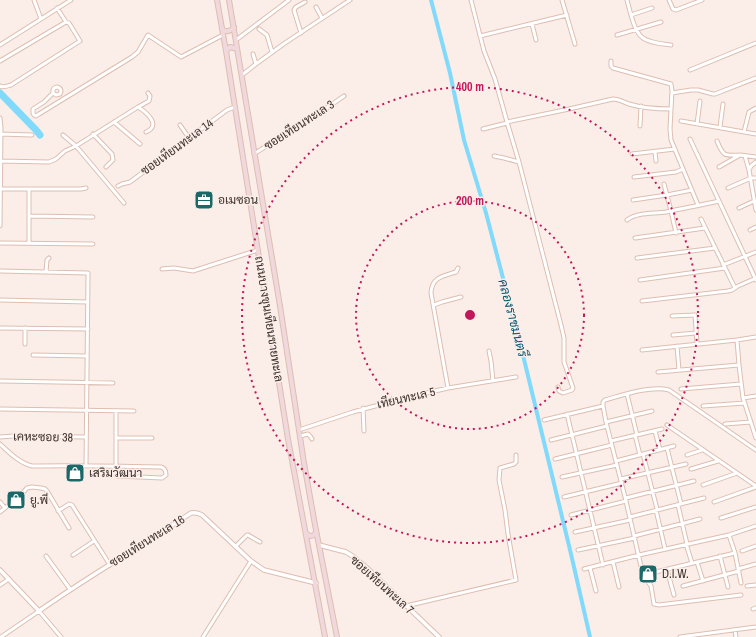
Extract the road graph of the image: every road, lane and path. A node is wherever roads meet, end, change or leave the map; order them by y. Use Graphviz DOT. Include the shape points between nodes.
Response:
graph roads {
  1 [pos="34,0"];
  2 [pos="217,0"];
  3 [pos="229,0"];
  4 [pos="289,0"];
  5 [pos="471,0"];
  6 [pos="562,0"];
  7 [pos="627,0"];
  8 [pos="669,0"];
  9 [pos="701,0"];
  10 [pos="68,1"];
  11 [pos="347,1"];
  12 [pos="305,2"];
  13 [pos="316,7"];
  14 [pos="57,8"];
  15 [pos="652,8"];
  16 [pos="567,15"];
  17 [pos="631,15"];
  18 [pos="322,18"];
  19 [pos="41,19"];
  20 [pos="66,22"];
  21 [pos="661,22"];
  22 [pos="532,24"];
  23 [pos="234,27"];
  24 [pos="222,29"];
  25 [pos="259,29"];
  26 [pos="636,29"];
  27 [pos="301,33"];
  28 [pos="223,35"];
  29 [pos="617,35"];
  30 [pos="480,36"];
  31 [pos="236,40"];
  32 [pos="536,40"];
  33 [pos="575,44"];
  34 [pos="756,44"];
  35 [pos="0,45"];
  36 [pos="671,45"];
  37 [pos="237,49"];
  38 [pos="226,51"];
  39 [pos="272,52"];
  40 [pos="253,54"];
  41 [pos="0,61"];
  42 [pos="611,61"];
  43 [pos="256,64"];
  44 [pos="690,70"];
  45 [pos="242,75"];
  46 [pos="756,78"];
  47 [pos="0,86"];
  48 [pos="148,92"];
  49 [pos="672,93"];
  50 [pos="53,94"];
  51 [pos="344,96"];
  52 [pos="700,101"];
  53 [pos="724,104"];
  54 [pos="235,106"];
  55 [pos="641,106"];
  56 [pos="138,107"];
  57 [pos="756,108"];
  58 [pos="671,109"];
  59 [pos="0,118"];
  60 [pos="681,121"];
  61 [pos="114,122"];
  62 [pos="507,123"];
  63 [pos="696,124"];
  64 [pos="180,125"];
  65 [pos="640,126"];
  66 [pos="720,127"];
  67 [pos="483,129"];
  68 [pos="146,132"];
  69 [pos="744,132"];
  70 [pos="0,134"];
  71 [pos="93,134"];
  72 [pos="756,134"];
  73 [pos="32,135"];
  74 [pos="63,135"];
  75 [pos="189,138"];
  76 [pos="690,139"];
  77 [pos="717,141"];
  78 [pos="140,144"];
  79 [pos="76,146"];
  80 [pos="675,149"];
  81 [pos="655,152"];
  82 [pos="254,154"];
  83 [pos="632,154"];
  84 [pos="740,155"];
  85 [pos="494,156"];
  86 [pos="745,156"];
  87 [pos="756,157"];
  88 [pos="0,161"];
  89 [pos="656,161"];
  90 [pos="518,162"];
  91 [pos="756,162"];
  92 [pos="106,167"];
  93 [pos="719,167"];
  94 [pos="684,169"];
  95 [pos="749,170"];
  96 [pos="634,176"];
  97 [pos="751,178"];
  98 [pos="756,178"];
  99 [pos="664,184"];
  100 [pos="118,186"];
  101 [pos="86,188"];
  102 [pos="728,188"];
  103 [pos="0,189"];
  104 [pos="30,189"];
  105 [pos="692,190"];
  106 [pos="667,195"];
  107 [pos="633,200"];
  108 [pos="719,201"];
  109 [pos="755,201"];
  110 [pos="124,203"];
  111 [pos="698,205"];
  112 [pos="739,208"];
  113 [pos="671,210"];
  114 [pos="756,210"];
  115 [pos="0,216"];
  116 [pos="29,216"];
  117 [pos="94,217"];
  118 [pos="701,219"];
  119 [pos="627,220"];
  120 [pos="0,226"];
  121 [pos="756,227"];
  122 [pos="705,228"];
  123 [pos="750,230"];
  124 [pos="676,233"];
  125 [pos="635,238"];
  126 [pos="0,243"];
  127 [pos="29,244"];
  128 [pos="93,244"];
  129 [pos="715,248"];
  130 [pos="258,250"];
  131 [pos="756,252"];
  132 [pos="745,257"];
  133 [pos="49,258"];
  134 [pos="637,258"];
  135 [pos="724,267"];
  136 [pos="458,268"];
  137 [pos="162,269"];
  138 [pos="0,271"];
  139 [pos="27,271"];
  140 [pos="46,272"];
  141 [pos="27,277"];
  142 [pos="756,279"];
  143 [pos="640,280"];
  144 [pos="735,288"];
  145 [pos="26,295"];
  146 [pos="461,297"];
  147 [pos="0,300"];
  148 [pos="26,301"];
  149 [pos="642,301"];
  150 [pos="88,302"];
  151 [pos="434,305"];
  152 [pos="672,316"];
  153 [pos="0,328"];
  154 [pos="25,328"];
  155 [pos="88,329"];
  156 [pos="696,333"];
  157 [pos="673,335"];
  158 [pos="756,337"];
  159 [pos="737,340"];
  160 [pos="25,344"];
  161 [pos="697,344"];
  162 [pos="677,346"];
  163 [pos="642,350"];
  164 [pos="489,351"];
  165 [pos="33,355"];
  166 [pos="87,356"];
  167 [pos="739,365"];
  168 [pos="679,370"];
  169 [pos="658,372"];
  170 [pos="516,378"];
  171 [pos="0,381"];
  172 [pos="493,381"];
  173 [pos="87,382"];
  174 [pos="113,383"];
  175 [pos="741,384"];
  176 [pos="558,387"];
  177 [pos="448,388"];
  178 [pos="681,389"];
  179 [pos="627,394"];
  180 [pos="756,396"];
  181 [pos="743,398"];
  182 [pos="745,403"];
  183 [pos="603,406"];
  184 [pos="703,406"];
  185 [pos="363,408"];
  186 [pos="0,409"];
  187 [pos="134,410"];
  188 [pos="87,411"];
  189 [pos="116,411"];
  190 [pos="652,412"];
  191 [pos="567,414"];
  192 [pos="632,416"];
  193 [pos="544,420"];
  194 [pos="606,422"];
  195 [pos="751,422"];
  196 [pos="725,424"];
  197 [pos="607,426"];
  198 [pos="667,426"];
  199 [pos="662,429"];
  200 [pos="299,430"];
  201 [pos="364,431"];
  202 [pos="655,431"];
  203 [pos="572,435"];
  204 [pos="636,435"];
  205 [pos="300,436"];
  206 [pos="0,437"];
  207 [pos="86,438"];
  208 [pos="116,438"];
  209 [pos="152,438"];
  210 [pos="756,438"];
  211 [pos="312,439"];
  212 [pos="551,440"];
  213 [pos="611,441"];
  214 [pos="0,444"];
  215 [pos="612,445"];
  216 [pos="674,446"];
  217 [pos="667,448"];
  218 [pos="660,450"];
  219 [pos="703,450"];
  220 [pos="756,450"];
  221 [pos="576,454"];
  222 [pos="641,454"];
  223 [pos="516,455"];
  224 [pos="687,455"];
  225 [pos="555,459"];
  226 [pos="616,461"];
  227 [pos="718,461"];
  228 [pos="686,464"];
  229 [pos="617,465"];
  230 [pos="86,466"];
  231 [pos="115,466"];
  232 [pos="672,467"];
  233 [pos="691,469"];
  234 [pos="581,473"];
  235 [pos="648,473"];
  236 [pos="737,473"];
  237 [pos="562,477"];
  238 [pos="694,480"];
  239 [pos="621,481"];
  240 [pos="676,485"];
  241 [pos="703,485"];
  242 [pos="756,486"];
  243 [pos="653,491"];
  244 [pos="586,492"];
  245 [pos="564,497"];
  246 [pos="704,498"];
  247 [pos="626,500"];
  248 [pos="0,502"];
  249 [pos="714,502"];
  250 [pos="679,504"];
  251 [pos="756,507"];
  252 [pos="5,508"];
  253 [pos="656,509"];
  254 [pos="58,510"];
  255 [pos="590,510"];
  256 [pos="0,512"];
  257 [pos="571,515"];
  258 [pos="630,518"];
  259 [pos="721,518"];
  260 [pos="700,519"];
  261 [pos="682,523"];
  262 [pos="756,526"];
  263 [pos="69,528"];
  264 [pos="594,528"];
  265 [pos="660,529"];
  266 [pos="305,532"];
  267 [pos="316,532"];
  268 [pos="575,532"];
  269 [pos="729,535"];
  270 [pos="634,537"];
  271 [pos="94,541"];
  272 [pos="260,542"];
  273 [pos="687,544"];
  274 [pos="319,545"];
  275 [pos="236,546"];
  276 [pos="598,546"];
  277 [pos="756,546"];
  278 [pos="666,549"];
  279 [pos="578,550"];
  280 [pos="742,551"];
  281 [pos="735,553"];
  282 [pos="73,555"];
  283 [pos="639,555"];
  284 [pos="46,556"];
  285 [pos="720,556"];
  286 [pos="251,561"];
  287 [pos="613,562"];
  288 [pos="697,562"];
  289 [pos="692,564"];
  290 [pos="756,564"];
  291 [pos="110,565"];
  292 [pos="603,565"];
  293 [pos="590,568"];
  294 [pos="584,569"];
  295 [pos="0,570"];
  296 [pos="667,570"];
  297 [pos="739,570"];
  298 [pos="643,575"];
  299 [pos="725,575"];
  300 [pos="9,579"];
  301 [pos="703,581"];
  302 [pos="316,583"];
  303 [pos="741,583"];
  304 [pos="756,585"];
  305 [pos="0,586"];
  306 [pos="683,586"];
  307 [pos="747,586"];
  308 [pos="619,587"];
  309 [pos="728,587"];
  310 [pos="70,589"];
  311 [pos="596,591"];
  312 [pos="674,595"];
  313 [pos="741,595"];
  314 [pos="406,606"];
  315 [pos="39,611"];
  316 [pos="756,627"];
  317 [pos="735,630"];
  318 [pos="689,636"];
  319 [pos="1,637"];
  320 [pos="61,637"];
  321 [pos="202,637"];
  322 [pos="325,637"];
  323 [pos="337,637"];
  324 [pos="438,637"];
  325 [pos="680,637"];
  326 [pos="736,637"];
  1 -- 19 [label="street"];
  2 -- 24 [label="main road, ถนนบางขุนเทียนชายทะเล"];
  3 -- 23 [label="main road, ถนนบางขุนเทียนชายทะเล"];
  4 -- 31 [label="street"];
  5 -- 30 [label="street"];
  6 -- 16 [label="street"];
  7 -- 17 [label="street"];
  8 -- 9 [label="street" via="675,10"];
  10 -- 14 [label="street"];
  11 -- 18 [label="street"];
  12 -- 27 [label="street" via="294,10"];
  13 -- 18 [label="street"];
  14 -- 19 [label="street"];
  14 -- 20 [label="street"];
  15 -- 17 [label="street"];
  16 -- 22 [label="street"];
  16 -- 33 [label="street"];
  17 -- 26 [label="street"];
  18 -- 27 [label="street"];
  19 -- 35 [label="street"];
  20 -- 41 [label="street"];
  20 -- 47 [label="street" via="79,42 11,85"];
  21 -- 26 [label="street"];
  22 -- 30 [label="street"];
  22 -- 32 [label="street"];
  23 -- 24 [label="main road" via="226,32"];
  23 -- 31 [label="main road, ถนนบางขุนเทียนชายทะเล"];
  24 -- 28 [label="main road, ถนนบางขุนเทียนชายทะเล"];
  25 -- 39 [label="street" via="269,37"];
  26 -- 29 [label="street"];
  26 -- 36 [label="street" via="641,37 647,40"];
  27 -- 39 [label="street"];
  28 -- 38 [label="main road, ถนนบางขุนเทียนชายทะเล"];
  28 -- 50 [label="street" via="182,57 148,35 132,57 34,115 33,110"];
  30 -- 62 [label="street"];
  31 -- 37 [label="main road, ถนนบางขุนเทียนชายทะเล"];
  34 -- 44 [label="street"];
  37 -- 38 [label="main road" via="230,47"];
  37 -- 45 [label="main road, ถนนบางขุนเทียนชายทะเล"];
  38 -- 54 [label="main road, ถนนบางขุนเทียนชายทะเล"];
  39 -- 43 [label="street"];
  40 -- 43 [label="street"];
  42 -- 49 [label="street" via="613,68 672,84"];
  43 -- 45 [label="street"];
  45 -- 82 [label="main road, ถนนบางขุนเทียนชายทะเล"];
  46 -- 49 [label="street" via="715,94 698,90"];
  48 -- 56 [label="street" via="149,101"];
  49 -- 58 [label="street"];
  51 -- 82 [label="street, ซอยเทียนทะเล 3"];
  52 -- 63 [label="street"];
  53 -- 66 [label="street"];
  54 -- 75 [label="street, ซอยเทียนทะเล 14"];
  54 -- 130 [label="main road, ถนนบางขุนเทียนชายทะเล"];
  55 -- 58 [label="street"];
  55 -- 62 [label="street" via="610,99"];
  55 -- 65 [label="street"];
  56 -- 61 [label="street"];
  56 -- 68 [label="street" via="152,119 151,130"];
  57 -- 69 [label="street" via="749,112"];
  58 -- 80 [label="street" via="670,137"];
  59 -- 70 [label="street"];
  60 -- 63 [label="street"];
  61 -- 71 [label="street"];
  61 -- 78 [label="street"];
  62 -- 67 [label="street"];
  62 -- 90 [label="street"];
  63 -- 66 [label="street"];
  64 -- 75 [label="street"];
  66 -- 69 [label="street"];
  69 -- 72 [label="street"];
  70 -- 73 [label="street"];
  70 -- 88 [label="street"];
  71 -- 79 [label="street"];
  71 -- 92 [label="street" via="113,156 113,160"];
  74 -- 79 [label="street"];
  75 -- 100 [label="street, ซอยเทียนทะเล 14" via="130,182"];
  76 -- 108 [label="street"];
  77 -- 84 [label="street" via="725,154"];
  79 -- 88 [label="street" via="49,162"];
  79 -- 110 [label="street"];
  80 -- 81 [label="street"];
  80 -- 94 [label="street"];
  81 -- 83 [label="street"];
  81 -- 89 [label="street"];
  82 -- 200 [label="main road, ถนนบางขุนเทียนชายทะเล"];
  84 -- 86 [label="street"];
  84 -- 93 [label="street"];
  85 -- 90 [label="street"];
  86 -- 87 [label="street"];
  86 -- 95 [label="street"];
  88 -- 103 [label="street"];
  90 -- 176 [label="street" via="561,325 564,362 573,388 563,393"];
  91 -- 95 [label="street"];
  94 -- 96 [label="street"];
  94 -- 105 [label="street"];
  95 -- 97 [label="street"];
  97 -- 98 [label="street"];
  97 -- 102 [label="street"];
  97 -- 109 [label="street"];
  99 -- 106 [label="street"];
  101 -- 104 [label="street"];
  103 -- 104 [label="street"];
  103 -- 115 [label="street"];
  104 -- 116 [label="street"];
  105 -- 106 [label="street"];
  105 -- 111 [label="street"];
  106 -- 107 [label="street"];
  106 -- 113 [label="street"];
  108 -- 111 [label="street"];
  108 -- 132 [label="street"];
  109 -- 112 [label="street"];
  109 -- 114 [label="street"];
  111 -- 113 [label="street"];
  113 -- 119 [label="street"];
  113 -- 124 [label="street"];
  115 -- 120 [label="street"];
  116 -- 117 [label="street"];
  116 -- 127 [label="street"];
  118 -- 122 [label="street"];
  121 -- 123 [label="street"];
  122 -- 124 [label="street"];
  122 -- 129 [label="street"];
  124 -- 125 [label="street"];
  126 -- 127 [label="street"];
  127 -- 128 [label="street"];
  129 -- 134 [label="street"];
  129 -- 135 [label="street"];
  130 -- 137 [label="street" via="193,271"];
  130 -- 266 [label="main road, ถนนบางขุนเทียนชายทะเล"];
  131 -- 132 [label="street"];
  132 -- 135 [label="street"];
  132 -- 142 [label="street"];
  133 -- 140 [label="street"];
  135 -- 143 [label="street"];
  135 -- 144 [label="street"];
  136 -- 151 [label="street" via="456,272 435,280 431,288"];
  138 -- 139 [label="street"];
  139 -- 140 [label="street"];
  139 -- 141 [label="street"];
  140 -- 150 [label="street" via="88,273"];
  142 -- 144 [label="street"];
  144 -- 149 [label="street"];
  145 -- 148 [label="street"];
  146 -- 151 [label="street"];
  147 -- 148 [label="street"];
  148 -- 150 [label="street"];
  150 -- 155 [label="street"];
  151 -- 177 [label="street"];
  152 -- 156 [label="street" via="695,315"];
  153 -- 154 [label="street"];
  154 -- 155 [label="street"];
  154 -- 160 [label="street"];
  155 -- 166 [label="street"];
  156 -- 157 [label="street"];
  156 -- 161 [label="street"];
  158 -- 159 [label="street"];
  159 -- 161 [label="street"];
  159 -- 167 [label="street"];
  161 -- 162 [label="street"];
  162 -- 163 [label="street"];
  162 -- 168 [label="street"];
  164 -- 172 [label="street"];
  165 -- 166 [label="street"];
  166 -- 173 [label="street"];
  167 -- 168 [label="street"];
  167 -- 175 [label="street"];
  168 -- 169 [label="street"];
  170 -- 172 [label="street, เทียนทะเล 5"];
  171 -- 173 [label="street"];
  172 -- 177 [label="street, เทียนทะเล 5"];
  173 -- 174 [label="street"];
  173 -- 188 [label="street"];
  175 -- 178 [label="street"];
  175 -- 181 [label="street"];
  177 -- 185 [label="street, เทียนทะเล 5"];
  179 -- 183 [label="street" via="605,400"];
  179 -- 192 [label="street"];
  179 -- 220 [label="street" via="658,389 669,390"];
  180 -- 181 [label="street"];
  181 -- 182 [label="street"];
  182 -- 184 [label="street"];
  182 -- 195 [label="street"];
  183 -- 191 [label="street"];
  183 -- 194 [label="street"];
  185 -- 200 [label="street, เทียนทะเล 5"];
  185 -- 201 [label="street"];
  186 -- 188 [label="street"];
  187 -- 189 [label="street"];
  188 -- 189 [label="street"];
  188 -- 207 [label="street"];
  189 -- 208 [label="street"];
  190 -- 192 [label="street"];
  191 -- 193 [label="street"];
  191 -- 203 [label="street"];
  192 -- 194 [label="street"];
  192 -- 204 [label="street"];
  194 -- 197 [label="street"];
  195 -- 196 [label="street"];
  195 -- 210 [label="street"];
  197 -- 203 [label="street"];
  197 -- 213 [label="street"];
  198 -- 219 [label="street"];
  199 -- 202 [label="street"];
  200 -- 205 [label="main road, ถนนบางขุนเทียนชายทะเล"];
  202 -- 204 [label="street"];
  202 -- 218 [label="street"];
  203 -- 212 [label="street"];
  203 -- 221 [label="street"];
  204 -- 213 [label="street"];
  204 -- 222 [label="street"];
  205 -- 211 [label="street" via="308,434"];
  205 -- 267 [label="main road, ถนนบางขุนเทียนชายทะเล"];
  206 -- 207 [label="street, เคหะซอย 38"];
  207 -- 230 [label="street"];
  208 -- 209 [label="street"];
  208 -- 231 [label="street"];
  213 -- 215 [label="street"];
  214 -- 230 [label="street" via="28,465"];
  215 -- 221 [label="street"];
  215 -- 226 [label="street"];
  216 -- 217 [label="street"];
  217 -- 218 [label="street"];
  217 -- 232 [label="street"];
  218 -- 222 [label="street"];
  219 -- 224 [label="street"];
  219 -- 227 [label="street"];
  221 -- 225 [label="street"];
  221 -- 234 [label="street"];
  222 -- 226 [label="street"];
  222 -- 235 [label="street"];
  223 -- 314 [label="street" via="514,464 500,468 499,480 516,580"];
  226 -- 229 [label="street"];
  227 -- 233 [label="street"];
  227 -- 236 [label="street"];
  228 -- 232 [label="street"];
  229 -- 234 [label="street"];
  229 -- 239 [label="street"];
  230 -- 231 [label="street"];
  231 -- 231 [label="street" via="114,473 117,476 162,478 166,475 165,469 161,467"];
  232 -- 235 [label="street"];
  232 -- 240 [label="street"];
  234 -- 237 [label="street"];
  234 -- 244 [label="street"];
  235 -- 239 [label="street"];
  235 -- 243 [label="street"];
  236 -- 241 [label="street"];
  236 -- 242 [label="street"];
  238 -- 240 [label="street"];
  239 -- 244 [label="street"];
  239 -- 247 [label="street"];
  240 -- 243 [label="street"];
  240 -- 250 [label="street"];
  242 -- 249 [label="street"];
  243 -- 247 [label="street"];
  243 -- 253 [label="street"];
  244 -- 245 [label="street"];
  244 -- 255 [label="street"];
  246 -- 250 [label="street"];
  247 -- 255 [label="street"];
  247 -- 258 [label="street"];
  248 -- 252 [label="street"];
  250 -- 253 [label="street"];
  250 -- 261 [label="street"];
  251 -- 259 [label="street"];
  252 -- 254 [label="street" via="27,488 32,487 45,489"];
  252 -- 256 [label="street"];
  253 -- 258 [label="street"];
  253 -- 265 [label="street"];
  254 -- 263 [label="street"];
  254 -- 271 [label="street" via="72,505"];
  255 -- 257 [label="street"];
  255 -- 264 [label="street"];
  258 -- 264 [label="street"];
  258 -- 270 [label="street"];
  260 -- 261 [label="street"];
  261 -- 265 [label="street"];
  261 -- 273 [label="street"];
  262 -- 269 [label="street"];
  264 -- 268 [label="street"];
  264 -- 276 [label="street"];
  265 -- 270 [label="street"];
  265 -- 278 [label="street"];
  266 -- 267 [label="main road" via="311,536"];
  266 -- 302 [label="main road, ถนนบางขุนเทียนชายทะเล"];
  267 -- 274 [label="main road, ถนนบางขุนเทียนชายทะเล"];
  269 -- 273 [label="street"];
  269 -- 281 [label="street"];
  270 -- 276 [label="street"];
  270 -- 283 [label="street"];
  271 -- 282 [label="street"];
  271 -- 291 [label="street"];
  272 -- 275 [label="street" via="248,534"];
  273 -- 278 [label="street"];
  273 -- 289 [label="street"];
  274 -- 314 [label="street, ซอยเทียนทะเล 7" via="346,552 354,557"];
  274 -- 323 [label="main road, ถนนบางขุนเทียนชายทะเล"];
  275 -- 286 [label="street, ซอยเทียนทะเล 16"];
  275 -- 291 [label="street, ซอยเทียนทะเล 16" via="202,515 191,513"];
  276 -- 279 [label="street"];
  276 -- 292 [label="street"];
  277 -- 280 [label="street"];
  278 -- 283 [label="street"];
  281 -- 285 [label="street"];
  281 -- 297 [label="street"];
  283 -- 287 [label="street"];
  283 -- 298 [label="street"];
  284 -- 310 [label="street"];
  285 -- 288 [label="street"];
  285 -- 299 [label="street"];
  286 -- 302 [label="street, ซอยเทียนทะเล 16" via="267,572"];
  286 -- 321 [label="street"];
  287 -- 292 [label="street"];
  287 -- 308 [label="street"];
  288 -- 289 [label="street"];
  288 -- 301 [label="street"];
  289 -- 296 [label="street"];
  290 -- 297 [label="street"];
  291 -- 310 [label="street, ซอยเทียนทะเล 16"];
  292 -- 293 [label="street"];
  293 -- 294 [label="street"];
  293 -- 311 [label="street"];
  295 -- 300 [label="street"];
  296 -- 298 [label="street"];
  296 -- 312 [label="street"];
  297 -- 299 [label="street"];
  297 -- 303 [label="street"];
  298 -- 313 [label="street" via="651,586 657,605"];
  299 -- 301 [label="street"];
  299 -- 309 [label="street"];
  300 -- 305 [label="street"];
  300 -- 315 [label="street"];
  301 -- 306 [label="street"];
  302 -- 322 [label="main road, ถนนบางขุนเทียนชายทะเล"];
  304 -- 307 [label="street"];
  310 -- 315 [label="street, ซอยเทียนทะเล 16"];
  314 -- 324 [label="street, ซอยเทียนทะเล 7"];
  315 -- 319 [label="street"];
  315 -- 320 [label="street"];
  316 -- 317 [label="street"];
  317 -- 318 [label="street"];
  317 -- 326 [label="street"];
  318 -- 325 [label="street"];
}
